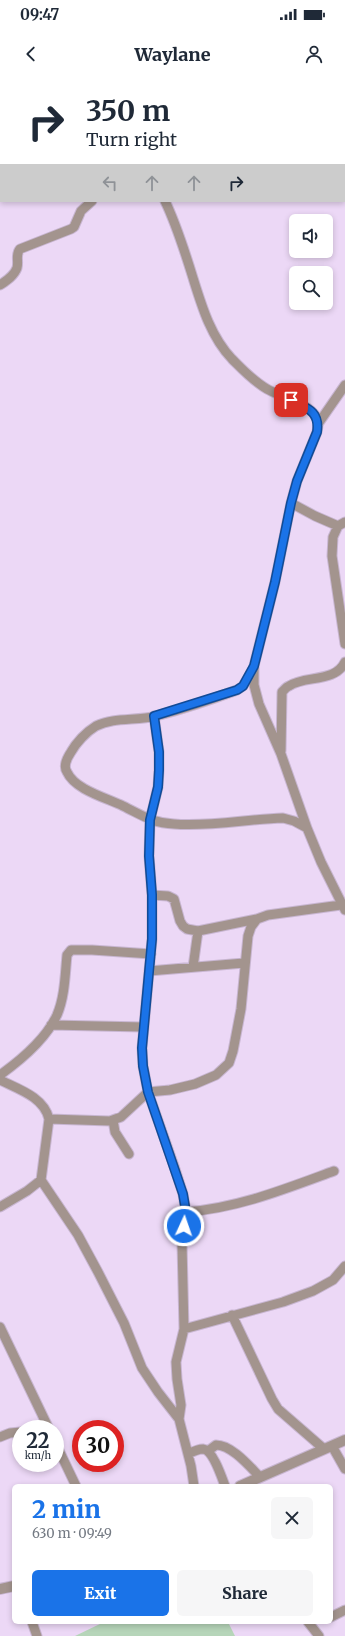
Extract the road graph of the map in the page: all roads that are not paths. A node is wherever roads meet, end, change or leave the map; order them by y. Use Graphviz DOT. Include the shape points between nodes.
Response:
graph roads {
  1 [pos="91,202"];
  2 [pos="165,202"];
  3 [pos="0,285"];
  4 [pos="345,385"];
  5 [pos="318,424"];
  6 [pos="291,503"];
  7 [pos="341,524"];
  8 [pos="345,644"];
  9 [pos="254,666"];
  10 [pos="344,669"];
  11 [pos="154,716"];
  12 [pos="281,754"];
  13 [pos="150,820"];
  14 [pos="307,828"];
  15 [pos="152,895"];
  16 [pos="343,908"];
  17 [pos="257,919"];
  18 [pos="198,931"];
  19 [pos="151,954"];
  20 [pos="244,963"];
  21 [pos="193,967"];
  22 [pos="149,971"];
  23 [pos="51,1025"];
  24 [pos="143,1027"];
  25 [pos="0,1075"];
  26 [pos="0,1080"];
  27 [pos="148,1092"];
  28 [pos="48,1119"];
  29 [pos="113,1120"];
  30 [pos="129,1154"];
  31 [pos="334,1171"];
  32 [pos="42,1180"];
  33 [pos="0,1207"];
  34 [pos="186,1212"];
  35 [pos="345,1266"];
  36 [pos="232,1315"];
  37 [pos="0,1328"];
  38 [pos="184,1329"];
  39 [pos="4,1340"];
  40 [pos="179,1419"];
  41 [pos="44,1420"];
  42 [pos="12,1433"];
  43 [pos="0,1437"];
  44 [pos="345,1440"];
  45 [pos="328,1447"];
  46 [pos="208,1450"];
  47 [pos="188,1454"];
  48 [pos="64,1461"];
  49 [pos="345,1469"];
  50 [pos="260,1477"];
  51 [pos="75,1484"];
  52 [pos="194,1484"];
  53 [pos="224,1484"];
  54 [pos="244,1484"];
  55 [pos="12,1586"];
  56 [pos="0,1589"];
  57 [pos="345,1610"];
  58 [pos="333,1616"];
  59 [pos="33,1624"];
  60 [pos="309,1624"];
  61 [pos="37,1636"];
  62 [pos="319,1636"];
  1 -- 3 [label="street" via="81,211 71,230 20,249 14,274"];
  2 -- 5 [label="street" via="213,334 247,375 267,389 309,409 316,416"];
  4 -- 5 [label="street"];
  5 -- 6 [label="street"];
  6 -- 7 [label="street" via="315,516"];
  6 -- 9 [label="street"];
  7 -- 8 [label="street" via="333,536 332,556"];
  9 -- 11 [label="street" via="243,686 237,690"];
  9 -- 12 [label="street" via="254,685"];
  10 -- 12 [label="street" via="289,686 282,692"];
  11 -- 13 [label="street" via="159,770 158,787"];
  11 -- 13 [label="street" via="112,721 96,726 83,736 66,762 66,772 74,782"];
  12 -- 14 [label="street"];
  13 -- 14 [label="street" via="174,824 208,824 283,818"];
  13 -- 15 [label="street"];
  14 -- 16 [label="street"];
  15 -- 18 [label="street" via="174,899 183,926"];
  15 -- 19 [label="street"];
  16 -- 17 [label="street" via="268,915"];
  17 -- 18 [label="street"];
  17 -- 20 [label="street" via="248,936"];
  18 -- 21 [label="street"];
  19 -- 22 [label="street"];
  19 -- 23 [label="street" via="70,950 64,990 57,1015"];
  20 -- 21 [label="street"];
  20 -- 27 [label="street" via="241,1009 229,1063 216,1075 194,1084"];
  21 -- 22 [label="street"];
  22 -- 24 [label="street"];
  23 -- 24 [label="street"];
  23 -- 25 [label="street" via="15,1064"];
  24 -- 27 [label="street" via="143,1066"];
  26 -- 28 [label="street" via="41,1103 47,1111"];
  27 -- 29 [label="street" via="121,1117"];
  27 -- 34 [label="street" via="177,1173"];
  28 -- 29 [label="street" via="99,1122"];
  28 -- 32 [label="street"];
  29 -- 30 [label="street" via="116,1132"];
  31 -- 34 [label="street" via="245,1203"];
  32 -- 33 [label="street"];
  32 -- 40 [label="street" via="95,1266 124,1323 142,1368"];
  34 -- 38 [label="street" via="182,1244"];
  35 -- 36 [label="street" via="333,1280 313,1291 283,1302"];
  36 -- 38 [label="street"];
  36 -- 45 [label="street" via="278,1408"];
  37 -- 39 [label="street"];
  38 -- 40 [label="street" via="176,1362 181,1405"];
  39 -- 41 [label="street"];
  40 -- 47 [label="street"];
  42 -- 43 [label="street"];
  44 -- 45 [label="street"];
  45 -- 49 [label="street"];
  45 -- 50 [label="street"];
  46 -- 47 [label="street" via="200,1449"];
  46 -- 50 [label="street" via="216,1445 225,1447 246,1462"];
  46 -- 53 [label="street"];
  47 -- 52 [label="street"];
  48 -- 51 [label="street"];
  50 -- 54 [label="street"];
  55 -- 56 [label="street"];
  57 -- 58 [label="street"];
  59 -- 61 [label="street"];
  60 -- 62 [label="street"];
}
